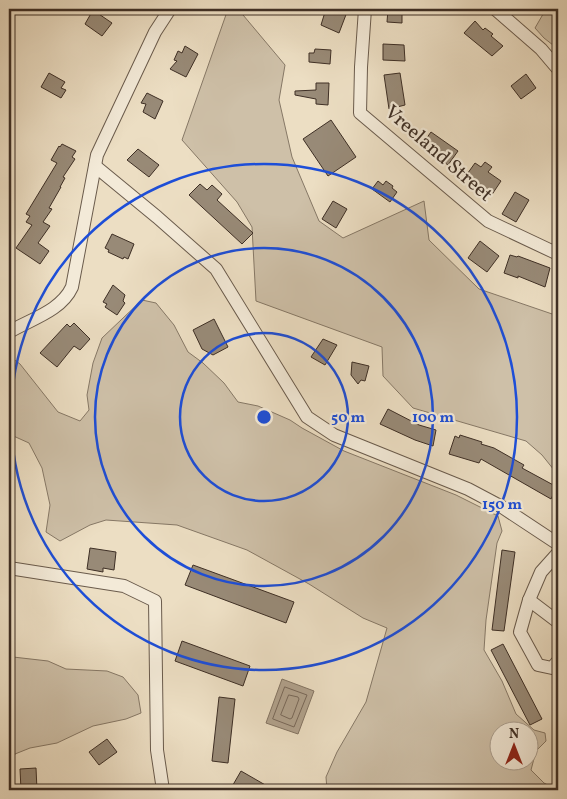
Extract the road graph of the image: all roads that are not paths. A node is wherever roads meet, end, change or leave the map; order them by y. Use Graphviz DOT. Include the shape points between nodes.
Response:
graph roads {
  1 [pos="170,9"];
  2 [pos="365,9"];
  3 [pos="495,9"];
  4 [pos="558,69"];
  5 [pos="95,166"];
  6 [pos="558,254"];
  7 [pos="9,332"];
  8 [pos="558,544"];
  9 [pos="558,553"];
  10 [pos="9,568"];
  11 [pos="529,600"];
  12 [pos="558,622"];
  13 [pos="558,661"];
  14 [pos="163,790"];
  1 -- 5 [label="street" via="151,41 97,155"];
  2 -- 6 [label="street, Vreeland Street" via="360,112 488,221"];
  3 -- 4 [label="street" via="541,49"];
  5 -- 7 [label="street" via="68,296 54,309"];
  5 -- 8 [label="street" via="216,269 307,417 334,435 468,489"];
  9 -- 11 [label="street" via="541,572"];
  10 -- 14 [label="street" via="124,586 155,600 158,750"];
  11 -- 12 [label="street"];
  11 -- 13 [label="street" via="520,632 538,665 552,668"];
}
